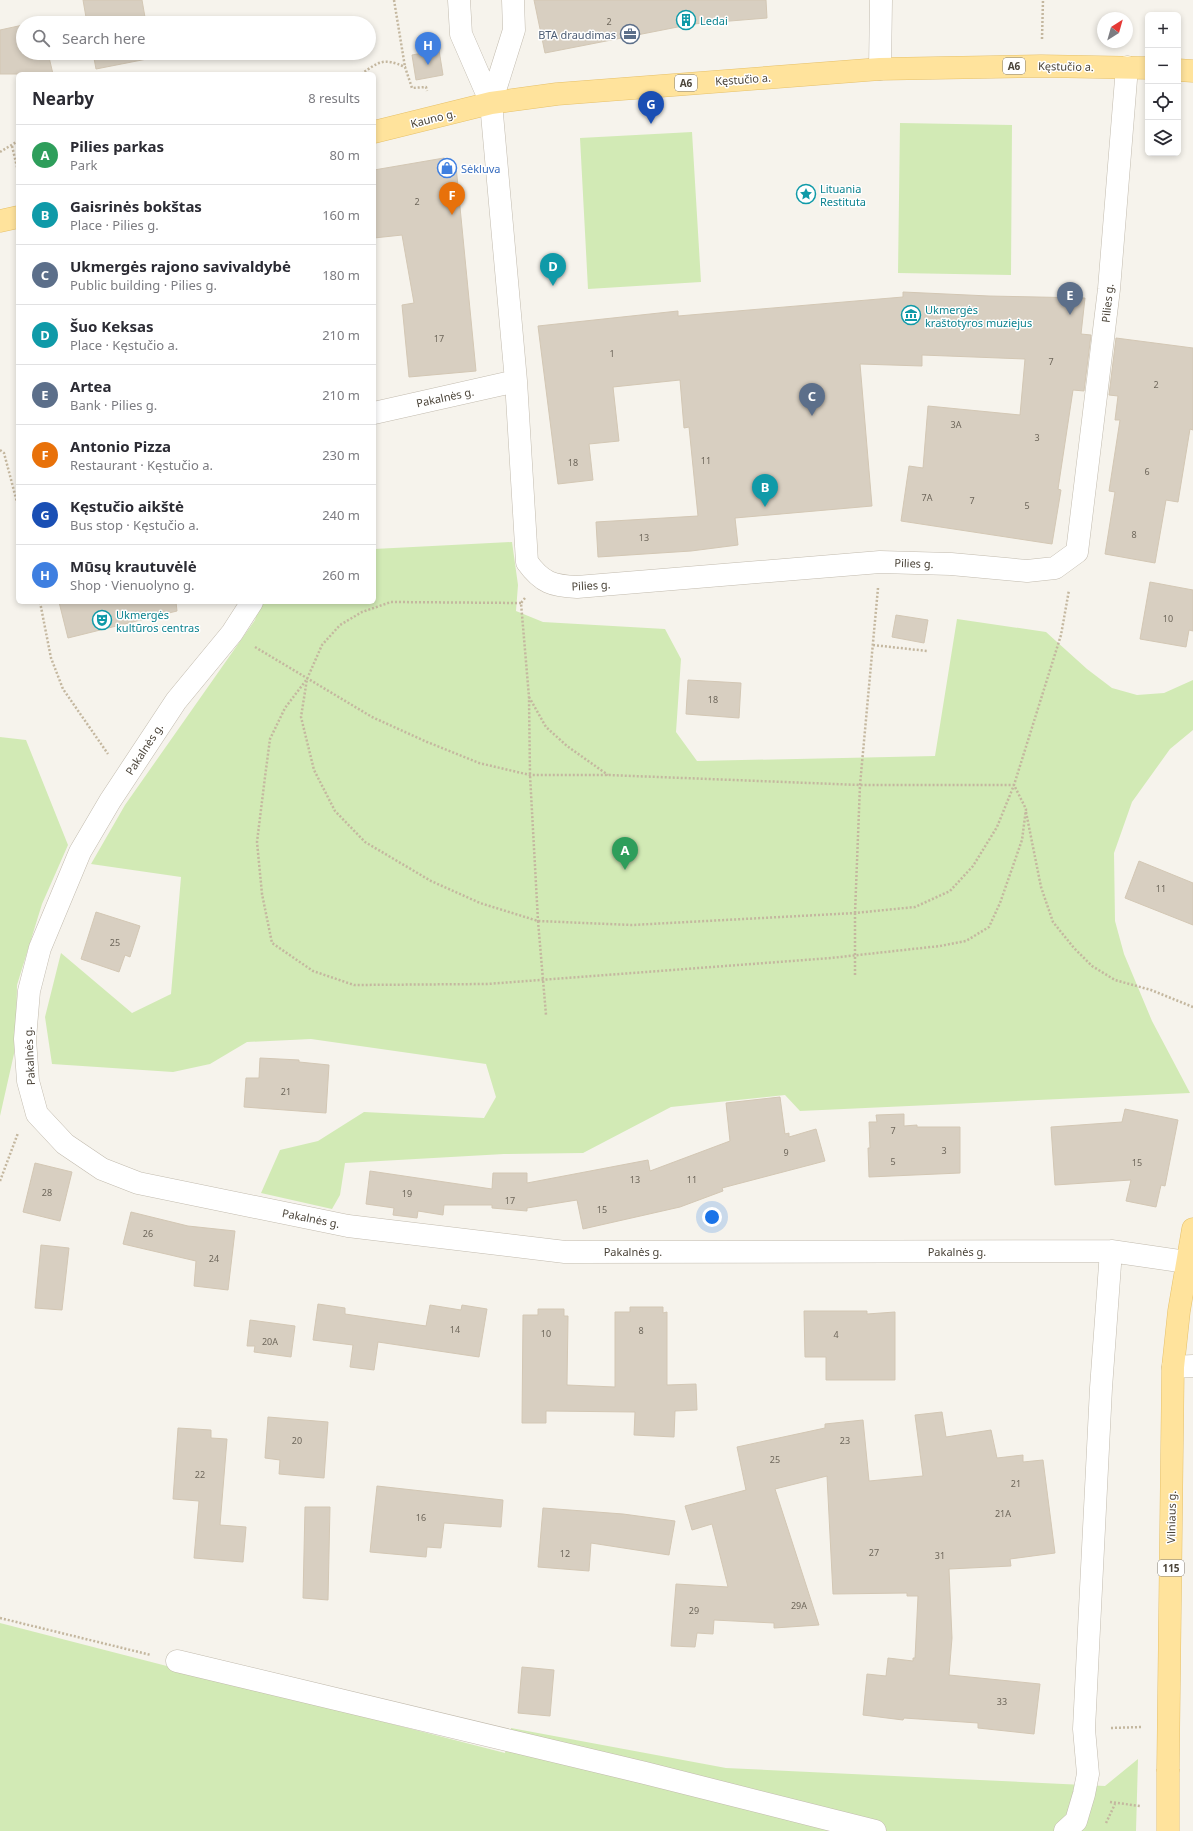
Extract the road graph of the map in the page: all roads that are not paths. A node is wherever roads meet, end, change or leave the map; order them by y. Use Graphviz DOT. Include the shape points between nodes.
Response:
graph roads {
  1 [pos="459,0"];
  2 [pos="512,0"];
  3 [pos="882,0"];
  4 [pos="1138,68"];
  5 [pos="880,70"];
  6 [pos="1181,70"];
  7 [pos="1193,71"];
  8 [pos="491,103"];
  9 [pos="376,132"];
  10 [pos="16,217"];
  11 [pos="0,221"];
  12 [pos="516,382"];
  13 [pos="376,413"];
  14 [pos="251,604"];
  15 [pos="1193,1229"];
  16 [pos="1111,1251"];
  17 [pos="1186,1262"];
  18 [pos="1183,1366"];
  19 [pos="177,1661"];
  20 [pos="875,1831"];
  21 [pos="1065,1831"];
  22 [pos="1168,1831"];
  1 -- 8 [label="street" via="461,34"];
  2 -- 8 [label="street" via="514,30"];
  3 -- 5 [label="street"];
  4 -- 5 [label="main road, Kęstučio a. / A6" via="1041,66"];
  4 -- 12 [label="street, Pilies g." via="1108,289 1077,552 1055,568 1027,571 951,564 880,562 577,587 557,586 541,579 527,562"];
  5 -- 8 [label="main road, Kęstučio a. / A6" via="557,94"];
  6 -- 7 [label="main road"];
  8 -- 9 [label="main road, Kauno g. / A6"];
  8 -- 12 [label="street, Pilies g."];
  10 -- 11 [label="main road"];
  12 -- 13 [label="street, Pakalnės g."];
  14 -- 16 [label="street, Pakalnės g." via="232,633 176,701 110,801 80,852 43,941 29,991 25,1040 28,1081 37,1114 65,1144 102,1169 138,1183 348,1226 565,1252"];
  15 -- 17 [label="main road, Vilniaus g. / 115"];
  16 -- 17 [label="street, Pakalnės g."];
  16 -- 21 [label="street" via="1101,1388 1084,1729 1088,1774 1076,1821"];
  17 -- 18 [label="main road, Vilniaus g. / 115"];
  18 -- 22 [label="main road, Vilniaus g. / 115, bridge" via="1169,1726"];
  19 -- 20 [label="street"];
}
